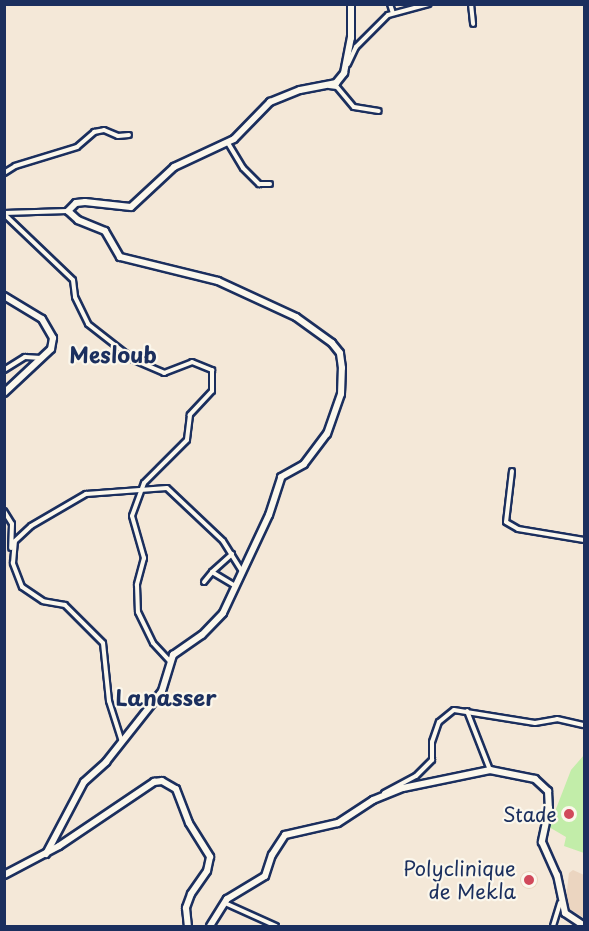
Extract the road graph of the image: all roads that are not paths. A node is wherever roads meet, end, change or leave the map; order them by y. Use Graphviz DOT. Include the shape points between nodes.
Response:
graph roads {
  1 [pos="351,4"];
  2 [pos="390,4"];
  3 [pos="429,4"];
  4 [pos="471,4"];
  5 [pos="393,13"];
  6 [pos="473,24"];
  7 [pos="344,73"];
  8 [pos="329,86"];
  9 [pos="379,111"];
  10 [pos="129,135"];
  11 [pos="228,143"];
  12 [pos="4,173"];
  13 [pos="270,184"];
  14 [pos="68,211"];
  15 [pos="4,213"];
  16 [pos="4,296"];
  17 [pos="42,358"];
  18 [pos="4,370"];
  19 [pos="4,393"];
  20 [pos="512,471"];
  21 [pos="141,490"];
  22 [pos="4,511"];
  23 [pos="585,540"];
  24 [pos="11,549"];
  25 [pos="232,554"];
  26 [pos="242,571"];
  27 [pos="212,572"];
  28 [pos="204,582"];
  29 [pos="235,586"];
  30 [pos="170,661"];
  31 [pos="467,711"];
  32 [pos="585,725"];
  33 [pos="123,742"];
  34 [pos="490,770"];
  35 [pos="374,800"];
  36 [pos="45,854"];
  37 [pos="4,875"];
  38 [pos="224,903"];
  39 [pos="560,903"];
  40 [pos="585,926"];
  41 [pos="188,927"];
  42 [pos="210,927"];
  43 [pos="276,927"];
  44 [pos="553,927"];
  1 -- 7 [label="street" via="353,24"];
  2 -- 5 [label="street"];
  3 -- 5 [label="street"];
  4 -- 6 [label="street"];
  5 -- 7 [label="street" via="356,47"];
  7 -- 8 [label="street"];
  8 -- 9 [label="street" via="337,87 354,107"];
  8 -- 11 [label="street" via="300,90 270,102"];
  10 -- 12 [label="street" via="94,132 77,147"];
  11 -- 13 [label="street" via="255,179"];
  11 -- 14 [label="street" via="174,166 131,207 85,202 76,203"];
  14 -- 15 [label="street"];
  14 -- 26 [label="street" via="78,220 105,231 120,257 235,287 296,317 340,353 341,394 334,420 304,464 281,477 269,515"];
  15 -- 21 [label="street" via="74,282 75,297 88,324 134,360 164,373 192,362 212,370 212,391 190,415 185,444"];
  16 -- 17 [label="street" via="33,311 50,329 53,345"];
  17 -- 18 [label="street" via="25,357"];
  17 -- 19 [label="street"];
  20 -- 23 [label="street" via="506,522 518,529"];
  21 -- 24 [label="street" via="79,497 20,534"];
  21 -- 25 [label="street" via="170,489"];
  21 -- 30 [label="street" via="132,523 144,558 137,585 137,606 153,644"];
  22 -- 24 [label="street" via="12,524"];
  24 -- 33 [label="street" via="21,587 43,601 65,604 103,644 109,701"];
  25 -- 26 [label="street"];
  25 -- 27 [label="street"];
  26 -- 29 [label="street"];
  27 -- 28 [label="street"];
  27 -- 29 [label="street"];
  29 -- 30 [label="street" via="216,623"];
  30 -- 33 [label="street" via="162,691"];
  31 -- 32 [label="street" via="535,723 557,719"];
  31 -- 34 [label="street"];
  31 -- 35 [label="street" via="454,710 439,722 432,742 432,760 416,776"];
  33 -- 36 [label="street" via="84,782"];
  34 -- 35 [label="street" via="403,788"];
  34 -- 39 [label="street" via="535,779 548,791 549,808 541,838 557,875"];
  35 -- 38 [label="street" via="338,823 285,835 265,876"];
  36 -- 37 [label="street"];
  36 -- 41 [label="street" via="154,782 169,783 180,796 189,823 210,857 207,871 186,908"];
  38 -- 42 [label="street"];
  38 -- 43 [label="street"];
  39 -- 40 [label="street" via="565,913"];
  39 -- 44 [label="street"];
}
